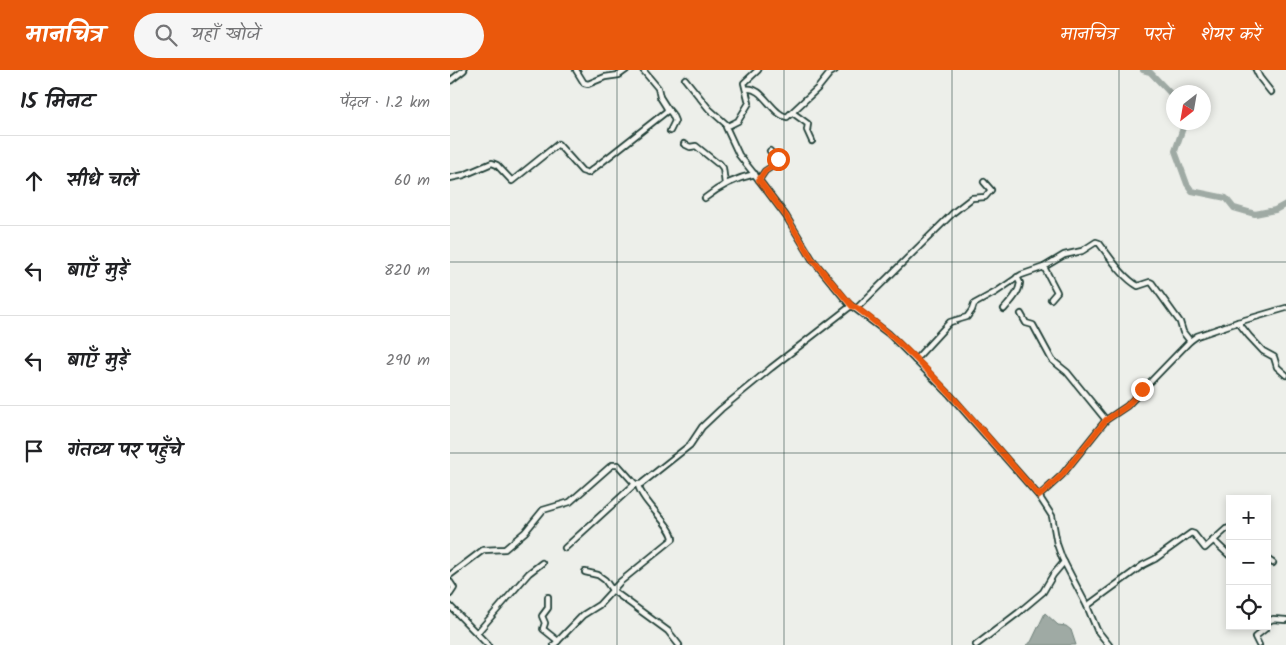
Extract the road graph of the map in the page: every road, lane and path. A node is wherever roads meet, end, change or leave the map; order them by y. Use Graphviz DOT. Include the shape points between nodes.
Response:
graph roads {
  1 [pos="464,70"];
  2 [pos="576,70"];
  3 [pos="626,70"];
  4 [pos="643,70"];
  5 [pos="758,70"];
  6 [pos="835,70"];
  7 [pos="1256,70"];
  8 [pos="685,79"];
  9 [pos="450,81"];
  10 [pos="746,89"];
  11 [pos="1271,92"];
  12 [pos="667,108"];
  13 [pos="793,113"];
  14 [pos="727,126"];
  15 [pos="670,131"];
  16 [pos="812,142"];
  17 [pos="684,144"];
  18 [pos="770,151"];
  19 [pos="755,174"];
  20 [pos="450,178"];
  21 [pos="759,180"];
  22 [pos="984,182"];
  23 [pos="725,184"];
  24 [pos="705,198"];
  25 [pos="1044,267"];
  26 [pos="1017,278"];
  27 [pos="1051,299"];
  28 [pos="852,306"];
  29 [pos="857,308"];
  30 [pos="1286,308"];
  31 [pos="1004,309"];
  32 [pos="1021,314"];
  33 [pos="1238,322"];
  34 [pos="1190,341"];
  35 [pos="915,360"];
  36 [pos="1286,375"];
  37 [pos="1106,420"];
  38 [pos="636,485"];
  39 [pos="1039,496"];
  40 [pos="1226,528"];
  41 [pos="1213,540"];
  42 [pos="565,548"];
  43 [pos="1226,552"];
  44 [pos="1064,562"];
  45 [pos="542,563"];
  46 [pos="585,572"];
  47 [pos="450,575"];
  48 [pos="450,582"];
  49 [pos="612,590"];
  50 [pos="450,594"];
  51 [pos="548,597"];
  52 [pos="450,606"];
  53 [pos="1087,606"];
  54 [pos="454,610"];
  55 [pos="450,615"];
  56 [pos="1271,620"];
  57 [pos="1286,620"];
  58 [pos="1264,630"];
  59 [pos="476,633"];
  60 [pos="556,643"];
  61 [pos="488,645"];
  62 [pos="679,645"];
  63 [pos="976,645"];
  64 [pos="1108,645"];
  65 [pos="1259,645"];
  1 -- 9 [label="street"];
  2 -- 3 [label="street" via="588,84"];
  4 -- 12 [label="street" via="658,88"];
  5 -- 10 [label="street" via="745,82"];
  6 -- 13 [label="street"];
  7 -- 11 [label="street"];
  8 -- 14 [label="street"];
  10 -- 13 [label="street" via="756,91 784,117"];
  10 -- 14 [label="street" via="749,103 738,121"];
  12 -- 15 [label="street" via="674,118"];
  12 -- 20 [label="street" via="667,112 588,173 582,171 558,144 512,181 498,165 492,163"];
  13 -- 16 [label="street" via="808,124"];
  14 -- 19 [label="street" via="736,150"];
  17 -- 23 [label="street" via="690,148 696,146 719,163"];
  18 -- 21 [label="street" via="779,162 765,171"];
  19 -- 21 [label="street"];
  19 -- 23 [label="street"];
  21 -- 28 [label="street" via="812,259"];
  22 -- 29 [label="street" via="991,190 988,195 972,198 954,212"];
  23 -- 24 [label="street"];
  25 -- 26 [label="street"];
  25 -- 27 [label="street" via="1057,292"];
  25 -- 34 [label="street" via="1097,242 1138,286 1152,283"];
  26 -- 31 [label="street" via="1020,288"];
  26 -- 35 [label="street" via="974,304 967,317 952,320"];
  28 -- 29 [label="street"];
  28 -- 38 [label="street" via="721,409 702,427 690,445"];
  29 -- 35 [label="street"];
  30 -- 33 [label="street"];
  32 -- 37 [label="street" via="1026,323 1032,324 1052,360 1067,372"];
  33 -- 34 [label="street"];
  33 -- 36 [label="street" via="1263,351 1274,357 1277,367"];
  34 -- 37 [label="street" via="1127,406"];
  35 -- 39 [label="street"];
  37 -- 39 [label="street" via="1062,475"];
  38 -- 42 [label="street"];
  38 -- 47 [label="street" via="618,465 610,465 570,502 543,510 505,549 484,550"];
  38 -- 49 [label="street" via="672,533 673,539"];
  39 -- 44 [label="street" via="1052,516"];
  40 -- 41 [label="street"];
  41 -- 43 [label="street"];
  41 -- 53 [label="street" via="1204,548 1191,532"];
  44 -- 53 [label="street"];
  44 -- 63 [label="street" via="1042,592"];
  45 -- 59 [label="street" via="529,573"];
  46 -- 49 [label="street" via="603,578"];
  48 -- 50 [label="street" via="454,590"];
  49 -- 60 [label="street"];
  49 -- 62 [label="street" via="668,631"];
  51 -- 60 [label="street" via="548,608 542,616 544,629"];
  52 -- 54 [label="street"];
  53 -- 64 [label="street" via="1097,630"];
  54 -- 55 [label="street"];
  54 -- 59 [label="street"];
  56 -- 57 [label="street"];
  58 -- 65 [label="street" via="1255,637"];
  59 -- 61 [label="street"];
}
